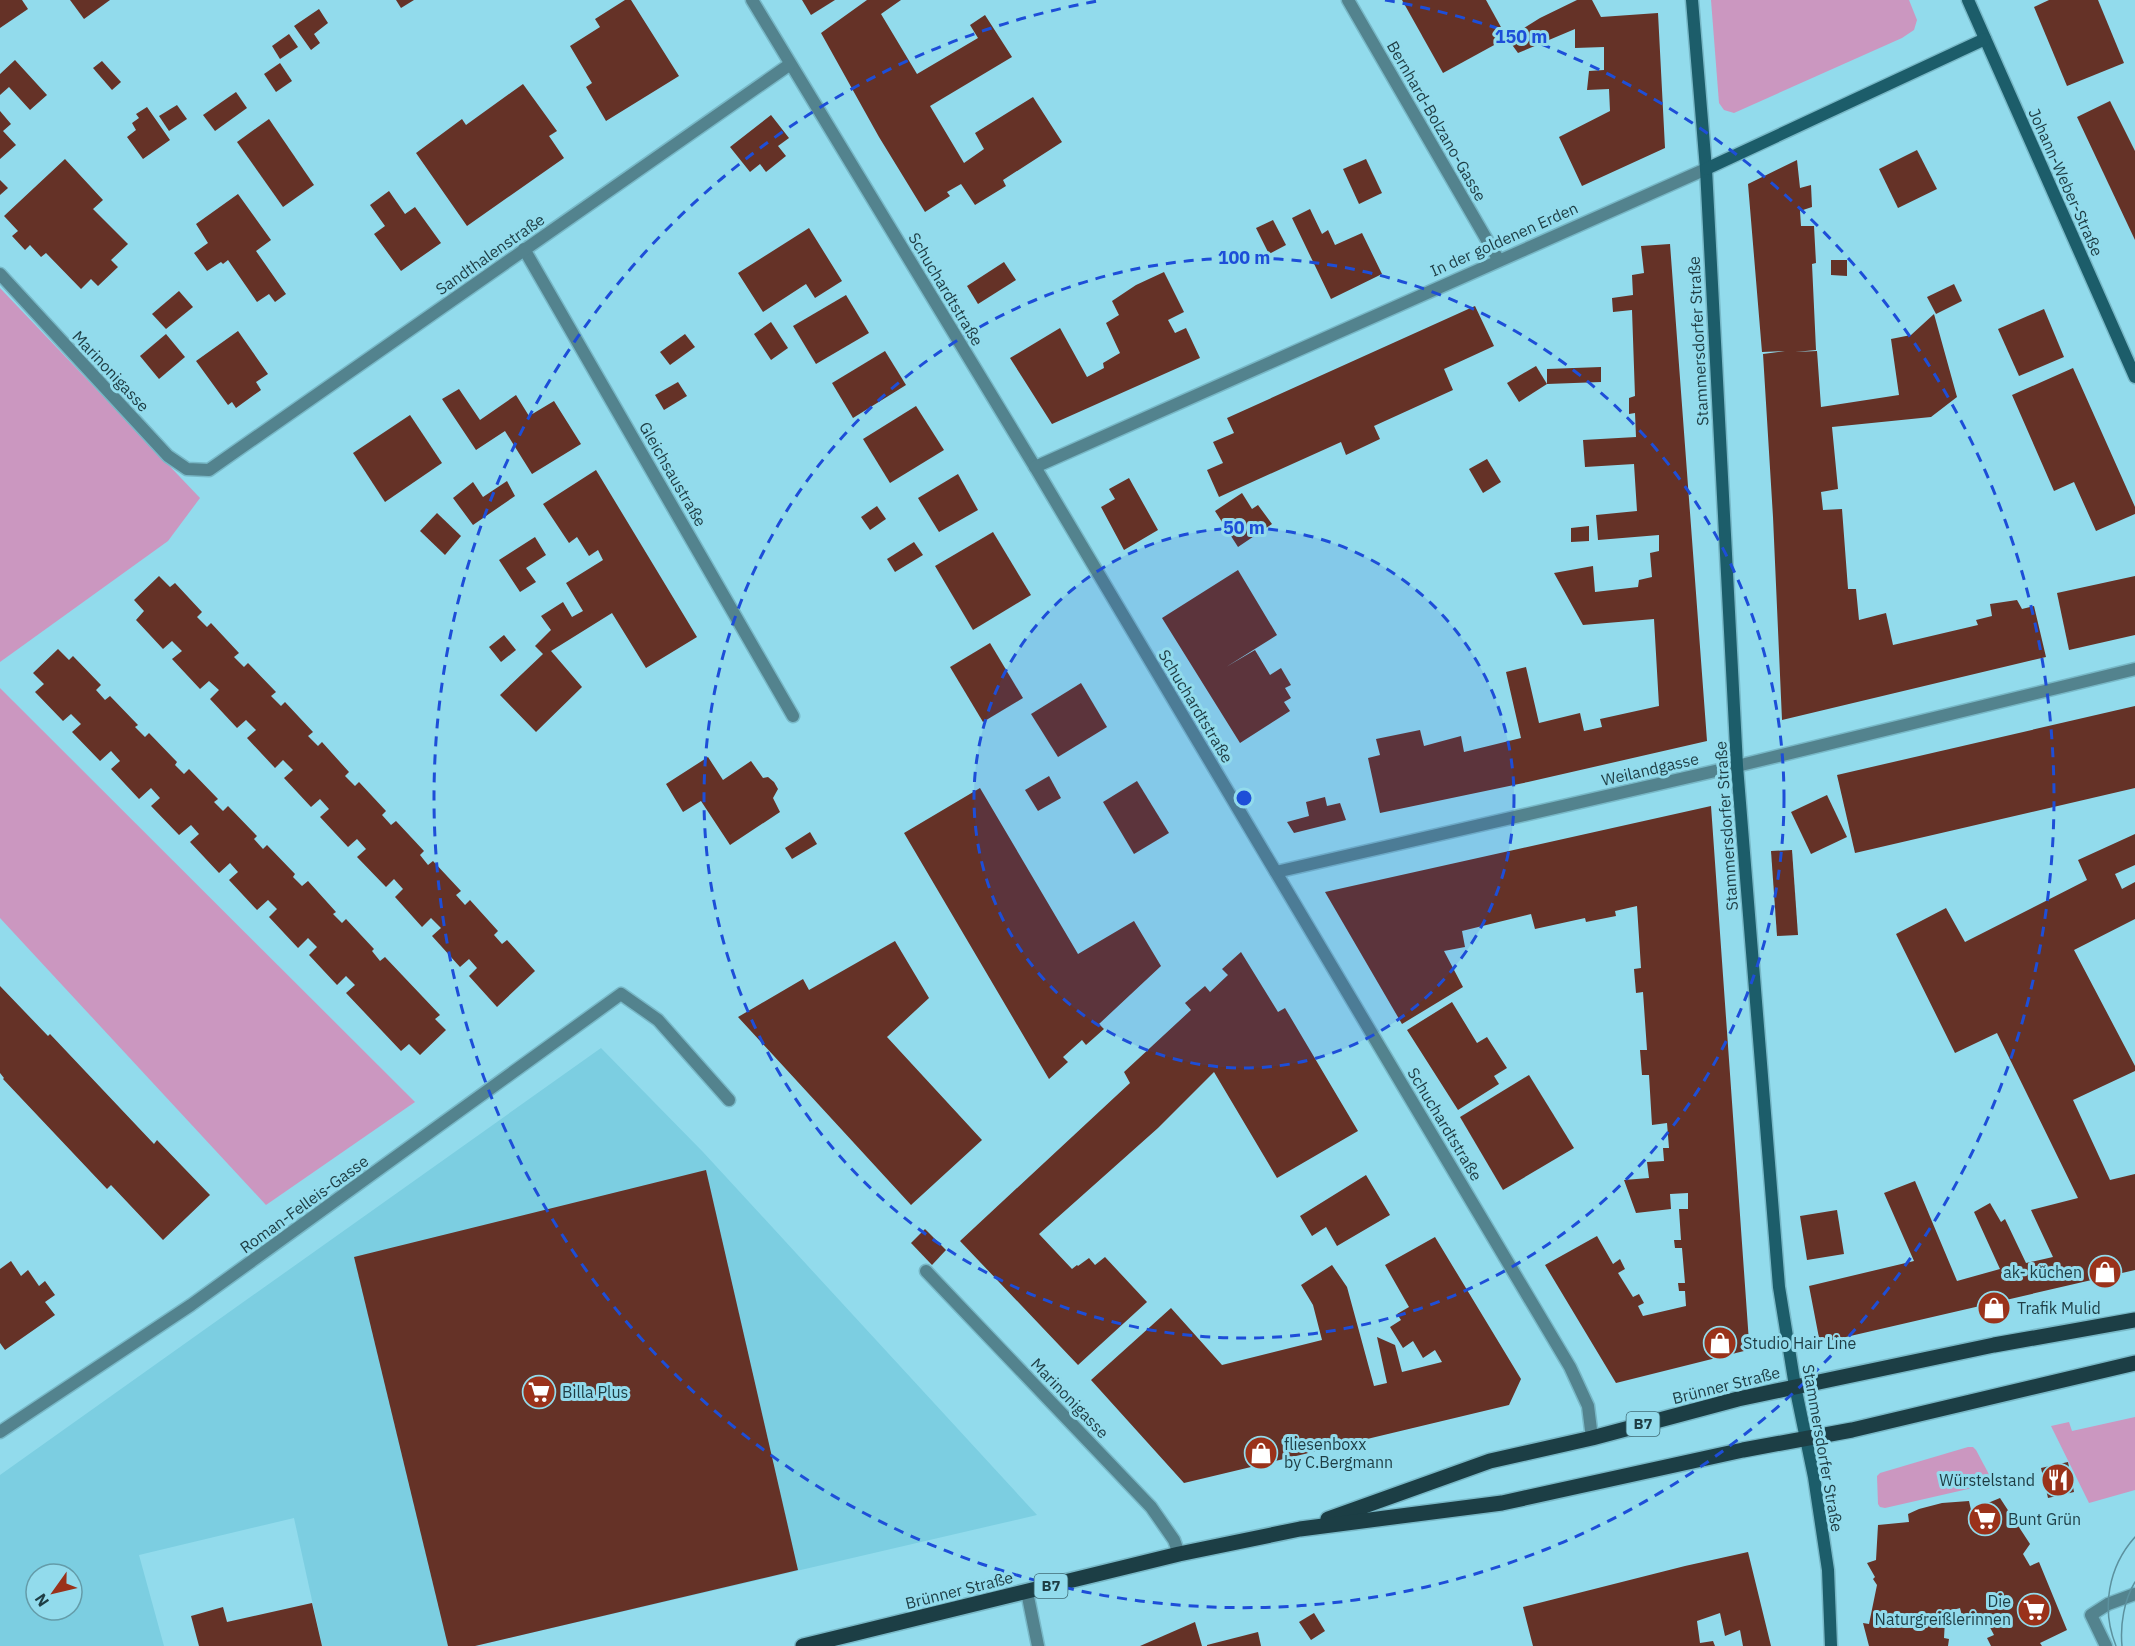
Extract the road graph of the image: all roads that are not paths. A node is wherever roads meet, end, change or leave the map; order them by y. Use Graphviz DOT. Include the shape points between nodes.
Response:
graph roads {
  1 [pos="752,0"];
  2 [pos="1348,0"];
  3 [pos="1692,0"];
  4 [pos="1968,0"];
  5 [pos="1984,39"];
  6 [pos="789,65"];
  7 [pos="1706,169"];
  8 [pos="524,249"];
  9 [pos="1498,260"];
  10 [pos="0,274"];
  11 [pos="2135,377"];
  12 [pos="1035,467"];
  13 [pos="209,470"];
  14 [pos="2135,669"];
  15 [pos="793,716"];
  16 [pos="1737,766"];
  17 [pos="1276,872"];
  18 [pos="729,1100"];
  19 [pos="926,1271"];
  20 [pos="2135,1320"];
  21 [pos="2135,1363"];
  22 [pos="1795,1386"];
  23 [pos="0,1432"];
  24 [pos="1592,1438"];
  25 [pos="1806,1439"];
  26 [pos="1300,1529"];
  27 [pos="1179,1554"];
  28 [pos="1027,1592"];
  29 [pos="2135,1594"];
  30 [pos="803,1646"];
  31 [pos="1038,1646"];
  32 [pos="1831,1646"];
  33 [pos="2106,1646"];
  1 -- 6 [label="street, Schuchardtstraße"];
  2 -- 9 [label="street, Bernhard-Bolzano-Gasse"];
  3 -- 7 [label="main road, Stammersdorfer Straße"];
  4 -- 5 [label="main road, Johann-Weber-Straße"];
  5 -- 7 [label="main road, In der goldenen Erden"];
  5 -- 11 [label="main road, Johann-Weber-Straße"];
  6 -- 8 [label="street, Sandthalenstraße"];
  6 -- 12 [label="street, Schuchardtstraße"];
  7 -- 9 [label="street, In der goldenen Erden"];
  7 -- 16 [label="main road, Stammersdorfer Straße"];
  8 -- 13 [label="street, Sandthalenstraße"];
  8 -- 15 [label="street, Gleichsaustraße"];
  9 -- 12 [label="street, In der goldenen Erden"];
  10 -- 13 [label="street, Marinonigasse" via="168,456 187,469"];
  12 -- 17 [label="street, Schuchardtstraße"];
  14 -- 16 [label="street, Weilandgasse"];
  16 -- 17 [label="street, Weilandgasse"];
  16 -- 22 [label="main road, Stammersdorfer Straße" via="1779,1287"];
  17 -- 24 [label="street, Schuchardtstraße" via="1570,1367 1588,1406"];
  18 -- 23 [label="street, Roman-Felleis-Gasse" via="658,1020 621,994 191,1305"];
  19 -- 27 [label="street, Marinonigasse" via="1151,1507"];
  20 -- 22 [label="main road, Brünner Straße / B7"];
  21 -- 25 [label="main road, Brünner Straße / B7"];
  22 -- 24 [label="main road, Brünner Straße / B7"];
  22 -- 25 [label="main road, Stammersdorfer Straße"];
  24 -- 26 [label="main road, Brünner Straße / B7" via="1490,1461"];
  25 -- 26 [label="main road, Brünner Straße / B7" via="1502,1503"];
  25 -- 32 [label="main road, Stammersdorfer Straße" via="1828,1570"];
  26 -- 27 [label="main road, Brünner Straße / B7"];
  27 -- 28 [label="main road, Brünner Straße / B7"];
  28 -- 30 [label="main road, Brünner Straße / B7"];
  28 -- 31 [label="street"];
  29 -- 33 [label="street" via="2108,1604 2091,1616"];
}
